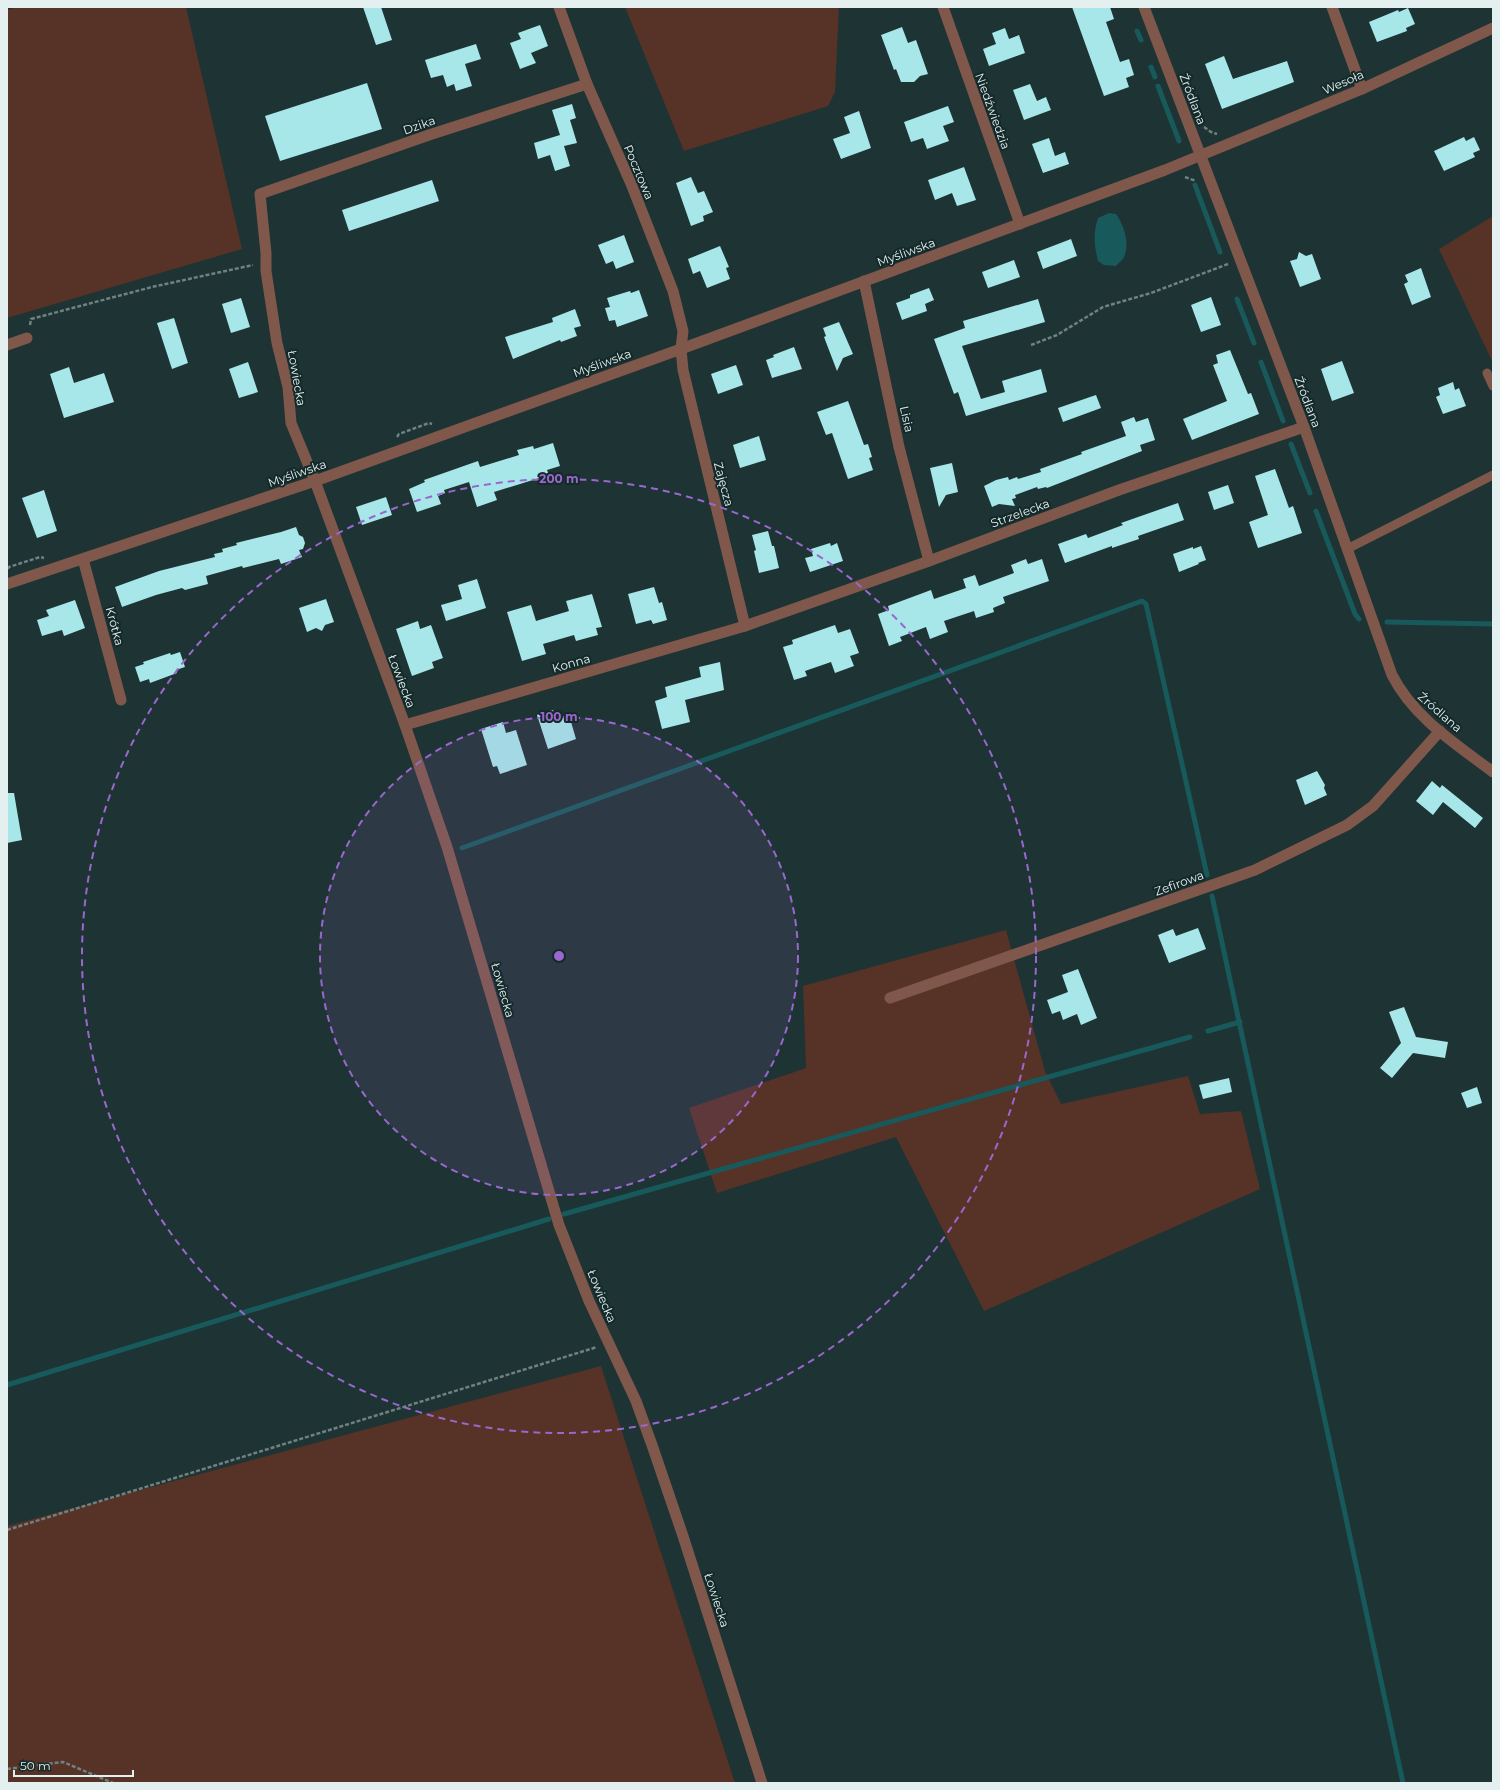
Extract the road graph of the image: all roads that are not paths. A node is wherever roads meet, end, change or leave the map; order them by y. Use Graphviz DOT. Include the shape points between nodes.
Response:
graph roads {
  1 [pos="559,7"];
  2 [pos="943,7"];
  3 [pos="1144,7"];
  4 [pos="1332,7"];
  5 [pos="1493,28"];
  6 [pos="587,84"];
  7 [pos="1362,89"];
  8 [pos="1200,155"];
  9 [pos="260,194"];
  10 [pos="1020,224"];
  11 [pos="864,281"];
  12 [pos="27,338"];
  13 [pos="7,345"];
  14 [pos="681,349"];
  15 [pos="1487,373"];
  16 [pos="1493,386"];
  17 [pos="1304,427"];
  18 [pos="1493,475"];
  19 [pos="315,481"];
  20 [pos="1347,549"];
  21 [pos="83,558"];
  22 [pos="929,561"];
  23 [pos="7,584"];
  24 [pos="745,626"];
  25 [pos="121,700"];
  26 [pos="405,725"];
  27 [pos="1440,731"];
  28 [pos="1493,772"];
  29 [pos="890,998"];
  30 [pos="762,1783"];
  1 -- 6 [label="street, Pocztowa"];
  2 -- 10 [label="street, Niedźwiedzia"];
  3 -- 8 [label="street, Źródlana"];
  4 -- 7 [label="street"];
  5 -- 7 [label="street, Wesoła"];
  6 -- 9 [label="street, Dzika" via="429,135"];
  6 -- 14 [label="street, Pocztowa" via="632,186 673,291 683,331"];
  7 -- 8 [label="street, Wesoła"];
  8 -- 10 [label="street, Myśliwska"];
  8 -- 17 [label="street, Źródlana"];
  9 -- 19 [label="street, Łowiecka" via="266,271 277,343 288,387 291,423"];
  10 -- 11 [label="street, Myśliwska"];
  11 -- 14 [label="street, Myśliwska"];
  11 -- 22 [label="street, Lisia" via="899,447"];
  12 -- 13 [label="street"];
  14 -- 19 [label="street, Myśliwska"];
  14 -- 24 [label="street, Zajęcza" via="695,423"];
  15 -- 16 [label="lane"];
  17 -- 20 [label="street, Źródlana"];
  17 -- 22 [label="street, Strzelecka" via="1119,490"];
  18 -- 20 [label="lane"];
  19 -- 21 [label="street, Myśliwska"];
  19 -- 26 [label="street, Łowiecka"];
  20 -- 27 [label="street, Źródlana" via="1394,680 1408,701"];
  21 -- 23 [label="street, Myśliwska"];
  21 -- 25 [label="street, Krótka"];
  22 -- 24 [label="street, Strzelecka"];
  24 -- 26 [label="street, Konna"];
  26 -- 30 [label="street, Łowiecka" via="447,847 559,1225 589,1301 636,1401 683,1536"];
  27 -- 28 [label="street, Źródlana"];
  27 -- 29 [label="street, Zefirowa" via="1373,806 1360,816 1347,825 1255,870"];
}
